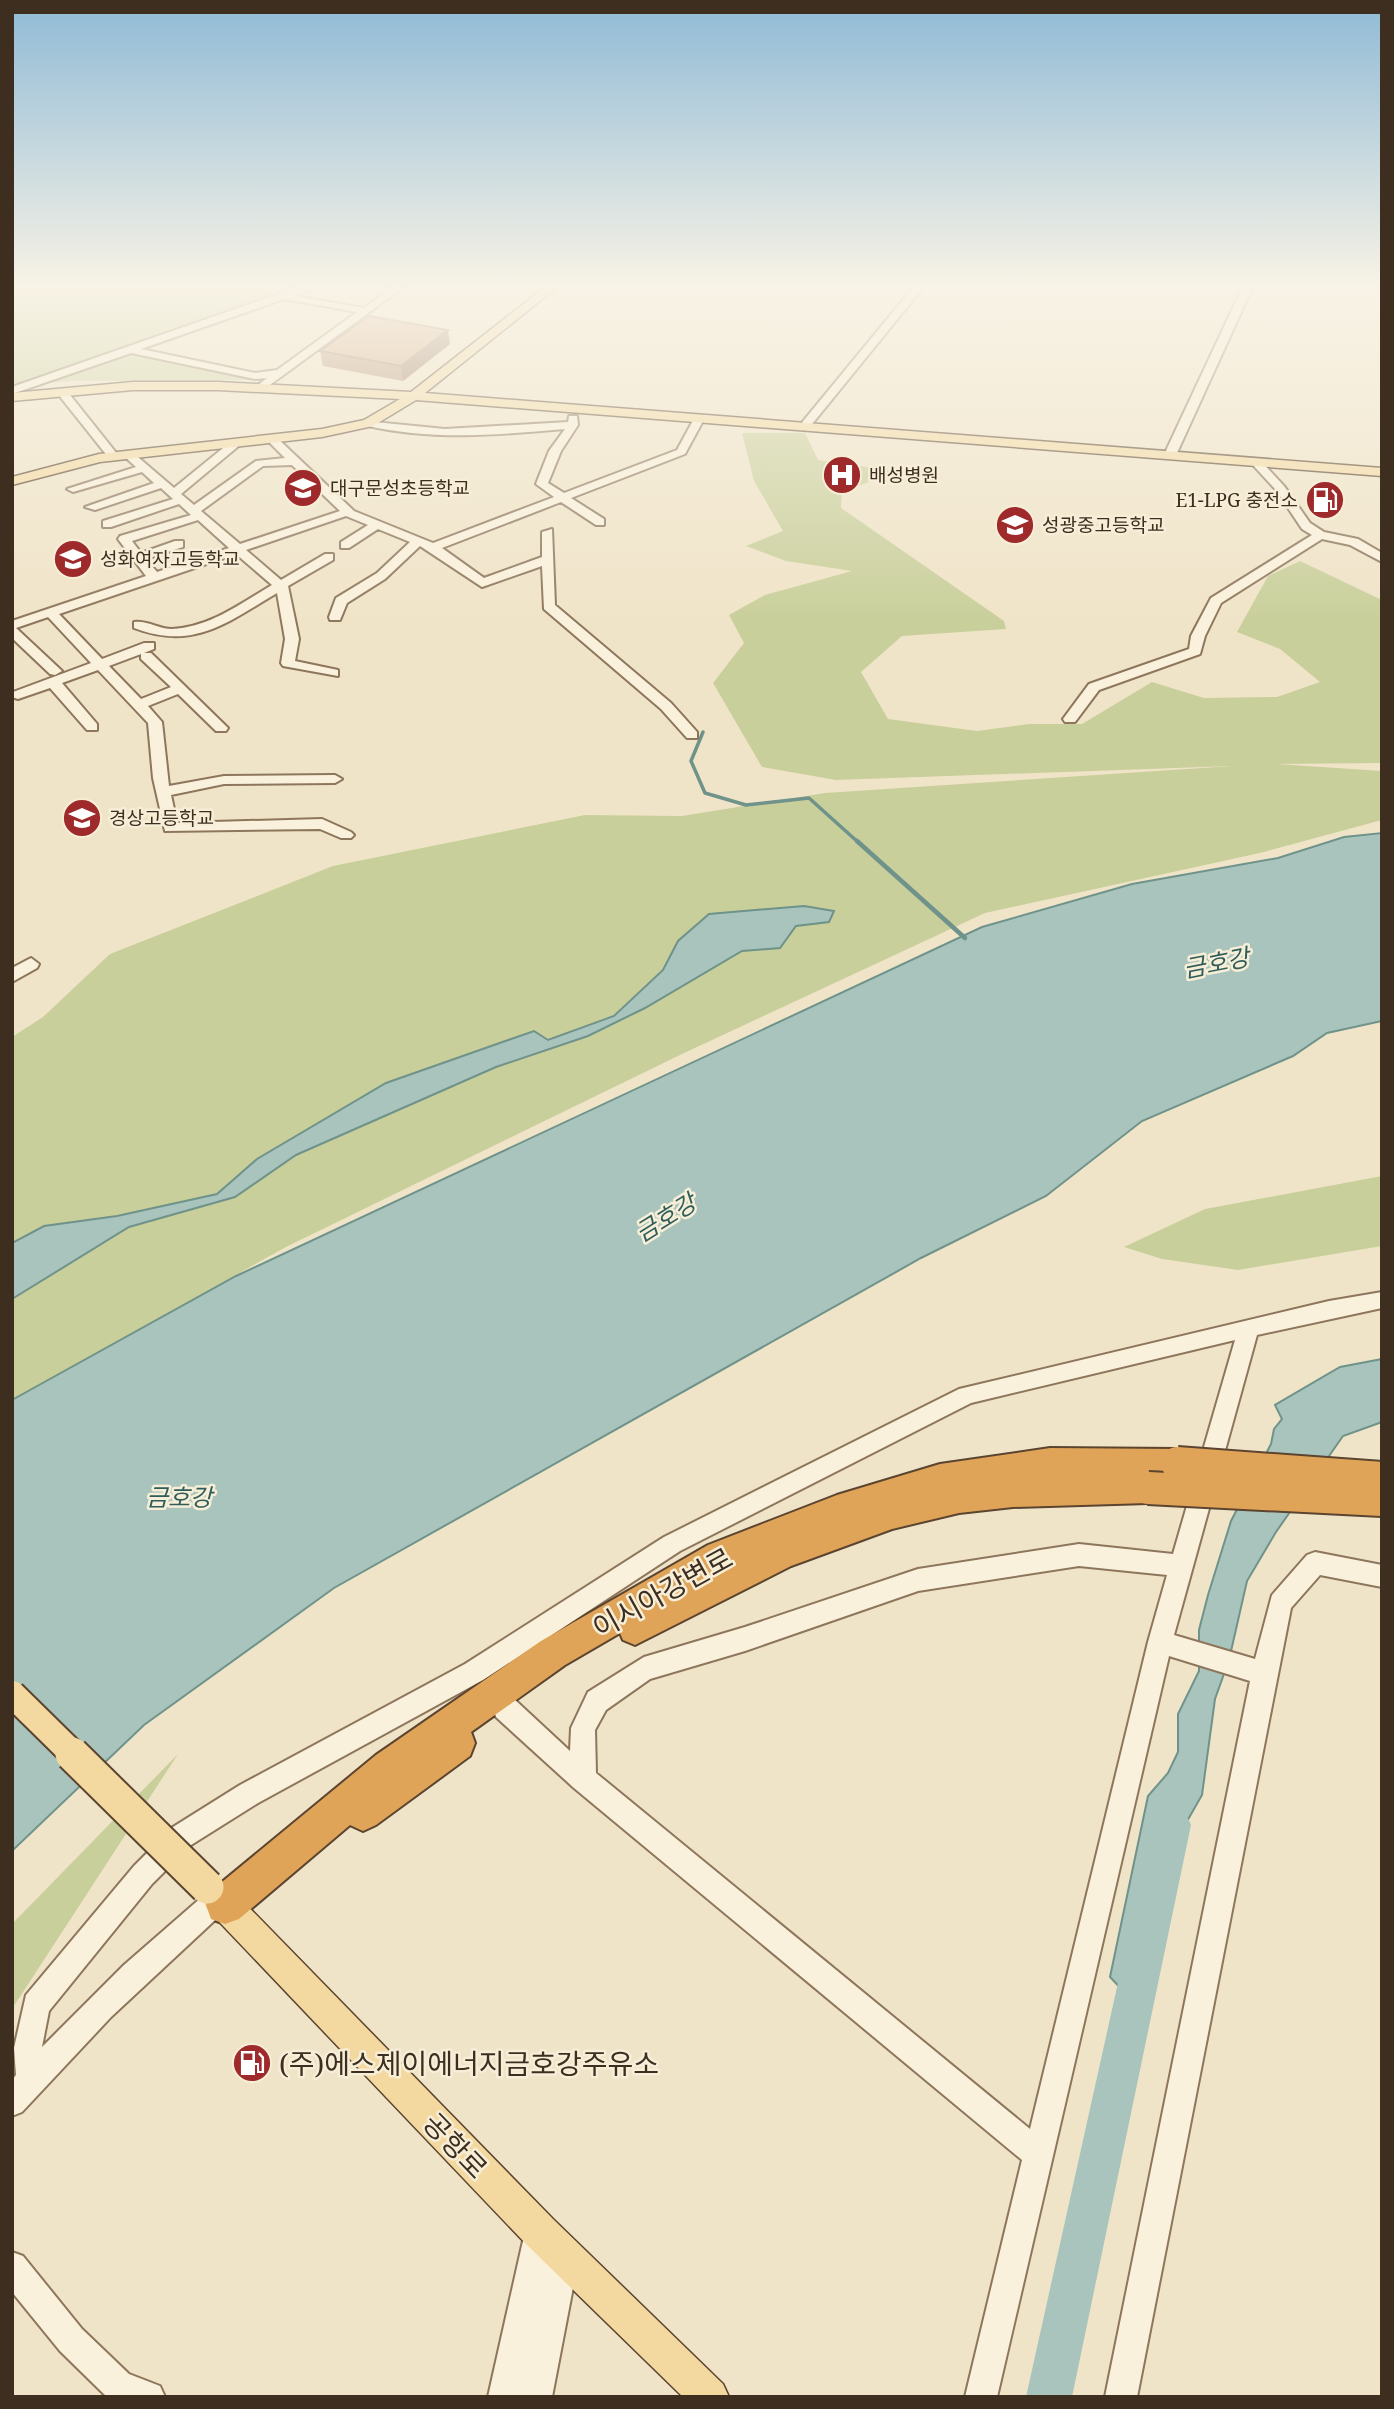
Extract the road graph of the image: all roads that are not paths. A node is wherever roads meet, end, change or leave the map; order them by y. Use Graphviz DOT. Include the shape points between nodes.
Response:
graph roads {
  1 [pos="66,396"];
  2 [pos="355,396"];
  3 [pos="414,396"];
  4 [pos="419,396"];
  5 [pos="829,396"];
  6 [pos="1197,396"];
  7 [pos="574,410"];
  8 [pos="699,419"];
  9 [pos="368,423"];
  10 [pos="573,425"];
  11 [pos="804,427"];
  12 [pos="271,438"];
  13 [pos="237,442"];
  14 [pos="128,454"];
  15 [pos="1170,455"];
  16 [pos="113,456"];
  17 [pos="294,461"];
  18 [pos="1256,462"];
  19 [pos="143,468"];
  20 [pos="1382,472"];
  21 [pos="12,481"];
  22 [pos="162,484"];
  23 [pos="73,489"];
  24 [pos="177,497"];
  25 [pos="563,497"];
  26 [pos="91,507"];
  27 [pos="347,512"];
  28 [pos="196,514"];
  29 [pos="600,522"];
  30 [pos="107,524"];
  31 [pos="376,525"];
  32 [pos="548,531"];
  33 [pos="1320,536"];
  34 [pos="419,541"];
  35 [pos="179,544"];
  36 [pos="345,545"];
  37 [pos="433,547"];
  38 [pos="239,550"];
  39 [pos="329,556"];
  40 [pos="138,558"];
  41 [pos="1382,558"];
  42 [pos="549,559"];
  43 [pos="154,577"];
  44 [pos="279,584"];
  45 [pos="50,612"];
  46 [pos="335,617"];
  47 [pos="12,625"];
  48 [pos="139,625"];
  49 [pos="12,631"];
  50 [pos="100,664"];
  51 [pos="333,673"];
  52 [pos="54,676"];
  53 [pos="180,688"];
  54 [pos="14,693"];
  55 [pos="139,705"];
  56 [pos="1070,719"];
  57 [pos="92,727"];
  58 [pos="221,728"];
  59 [pos="692,735"];
  60 [pos="335,779"];
  61 [pos="163,792"];
  62 [pos="346,835"];
  63 [pos="31,964"];
  64 [pos="12,976"];
  65 [pos="1382,1300"];
  66 [pos="1249,1328"];
  67 [pos="1382,1478"];
  68 [pos="1382,1500"];
  69 [pos="1181,1566"];
  70 [pos="1382,1576"];
  71 [pos="1161,1642"];
  72 [pos="1264,1673"];
  73 [pos="12,1695"];
  74 [pos="505,1708"];
  75 [pos="583,1779"];
  76 [pos="222,1902"];
  77 [pos="31,2079"];
  78 [pos="12,2102"];
  79 [pos="1038,2154"];
  80 [pos="540,2232"];
  81 [pos="564,2256"];
  82 [pos="12,2267"];
  83 [pos="149,2397"];
  84 [pos="504,2397"];
  85 [pos="536,2397"];
  86 [pos="710,2397"];
  87 [pos="981,2397"];
  88 [pos="1121,2397"];
  1 -- 16 [label="street"];
  2 -- 9 [label="main road" via="369,404 374,415"];
  3 -- 9 [label="main road"];
  4 -- 7 [label="main road"];
  5 -- 11 [label="street"];
  6 -- 15 [label="street"];
  7 -- 8 [label="main road"];
  7 -- 10 [label="street"];
  8 -- 11 [label="main road"];
  8 -- 25 [label="street" via="681,452"];
  9 -- 10 [label="street" via="473,434"];
  9 -- 12 [label="main road"];
  10 -- 25 [label="street" via="555,451 542,484"];
  11 -- 15 [label="main road"];
  12 -- 13 [label="main road"];
  12 -- 17 [label="street"];
  13 -- 14 [label="main road"];
  13 -- 24 [label="street"];
  14 -- 16 [label="main road"];
  14 -- 19 [label="street"];
  15 -- 18 [label="main road"];
  16 -- 21 [label="main road"];
  17 -- 27 [label="street"];
  17 -- 28 [label="street" via="260,463"];
  18 -- 20 [label="main road"];
  18 -- 33 [label="street" via="1306,526"];
  19 -- 22 [label="street"];
  19 -- 23 [label="street"];
  22 -- 24 [label="street"];
  22 -- 26 [label="street"];
  24 -- 28 [label="street"];
  24 -- 30 [label="street"];
  25 -- 29 [label="street"];
  25 -- 37 [label="street"];
  27 -- 31 [label="street"];
  27 -- 38 [label="street"];
  28 -- 38 [label="street"];
  28 -- 40 [label="street" via="124,539"];
  31 -- 34 [label="street"];
  31 -- 36 [label="street"];
  32 -- 42 [label="street"];
  33 -- 41 [label="street" via="1354,542"];
  33 -- 56 [label="street" via="1216,601 1195,651 1126,680 1094,687"];
  34 -- 37 [label="street"];
  34 -- 46 [label="street" via="381,576 341,601"];
  35 -- 40 [label="street"];
  37 -- 42 [label="street" via="482,583"];
  38 -- 43 [label="street"];
  38 -- 44 [label="street"];
  39 -- 44 [label="street"];
  40 -- 43 [label="street"];
  42 -- 59 [label="street" via="549,606 666,706"];
  43 -- 45 [label="street"];
  44 -- 48 [label="street" via="214,625 160,633"];
  44 -- 51 [label="street" via="292,639 288,663"];
  45 -- 47 [label="street"];
  45 -- 50 [label="street"];
  49 -- 52 [label="street"];
  50 -- 52 [label="street"];
  50 -- 53 [label="street" via="147,651"];
  50 -- 55 [label="street"];
  52 -- 54 [label="street"];
  52 -- 57 [label="street"];
  53 -- 55 [label="street"];
  53 -- 58 [label="street"];
  55 -- 61 [label="street" via="155,722"];
  60 -- 61 [label="street" via="224,780"];
  61 -- 62 [label="street" via="170,828 322,824"];
  63 -- 64 [label="street"];
  65 -- 66 [label="street"];
  66 -- 69 [label="street"];
  66 -- 77 [label="street" via="967,1395 673,1544 474,1672 249,1794 182,1836 143,1874 36,2005 28,2048"];
  67 -- 76 [label="highway, 이시아강변로, bridge" via="1177,1464 1051,1462 940,1478 837,1510 720,1556 553,1653 389,1768"];
  68 -- 74 [label="highway, 이시아강변로, bridge" via="1057,1488 933,1504 803,1543 730,1575 561,1668"];
  69 -- 71 [label="street"];
  69 -- 75 [label="street" via="1080,1555 918,1580 644,1669 597,1701 583,1728"];
  70 -- 72 [label="street" via="1315,1563 1280,1603"];
  71 -- 72 [label="street"];
  71 -- 79 [label="street"];
  72 -- 88 [label="street"];
  73 -- 76 [label="main road, 공항로, bridge"];
  74 -- 75 [label="street"];
  74 -- 76 [label="highway, 이시아강변로" via="361,1813"];
  75 -- 79 [label="street"];
  76 -- 77 [label="street" via="155,1954"];
  76 -- 80 [label="main road, 공항로"];
  77 -- 78 [label="street"];
  79 -- 87 [label="street"];
  80 -- 81 [label="main road, 공항로"];
  80 -- 84 [label="street"];
  81 -- 85 [label="street"];
  81 -- 86 [label="main road, 공항로"];
  82 -- 83 [label="street" via="100,2368 119,2386"];
}
